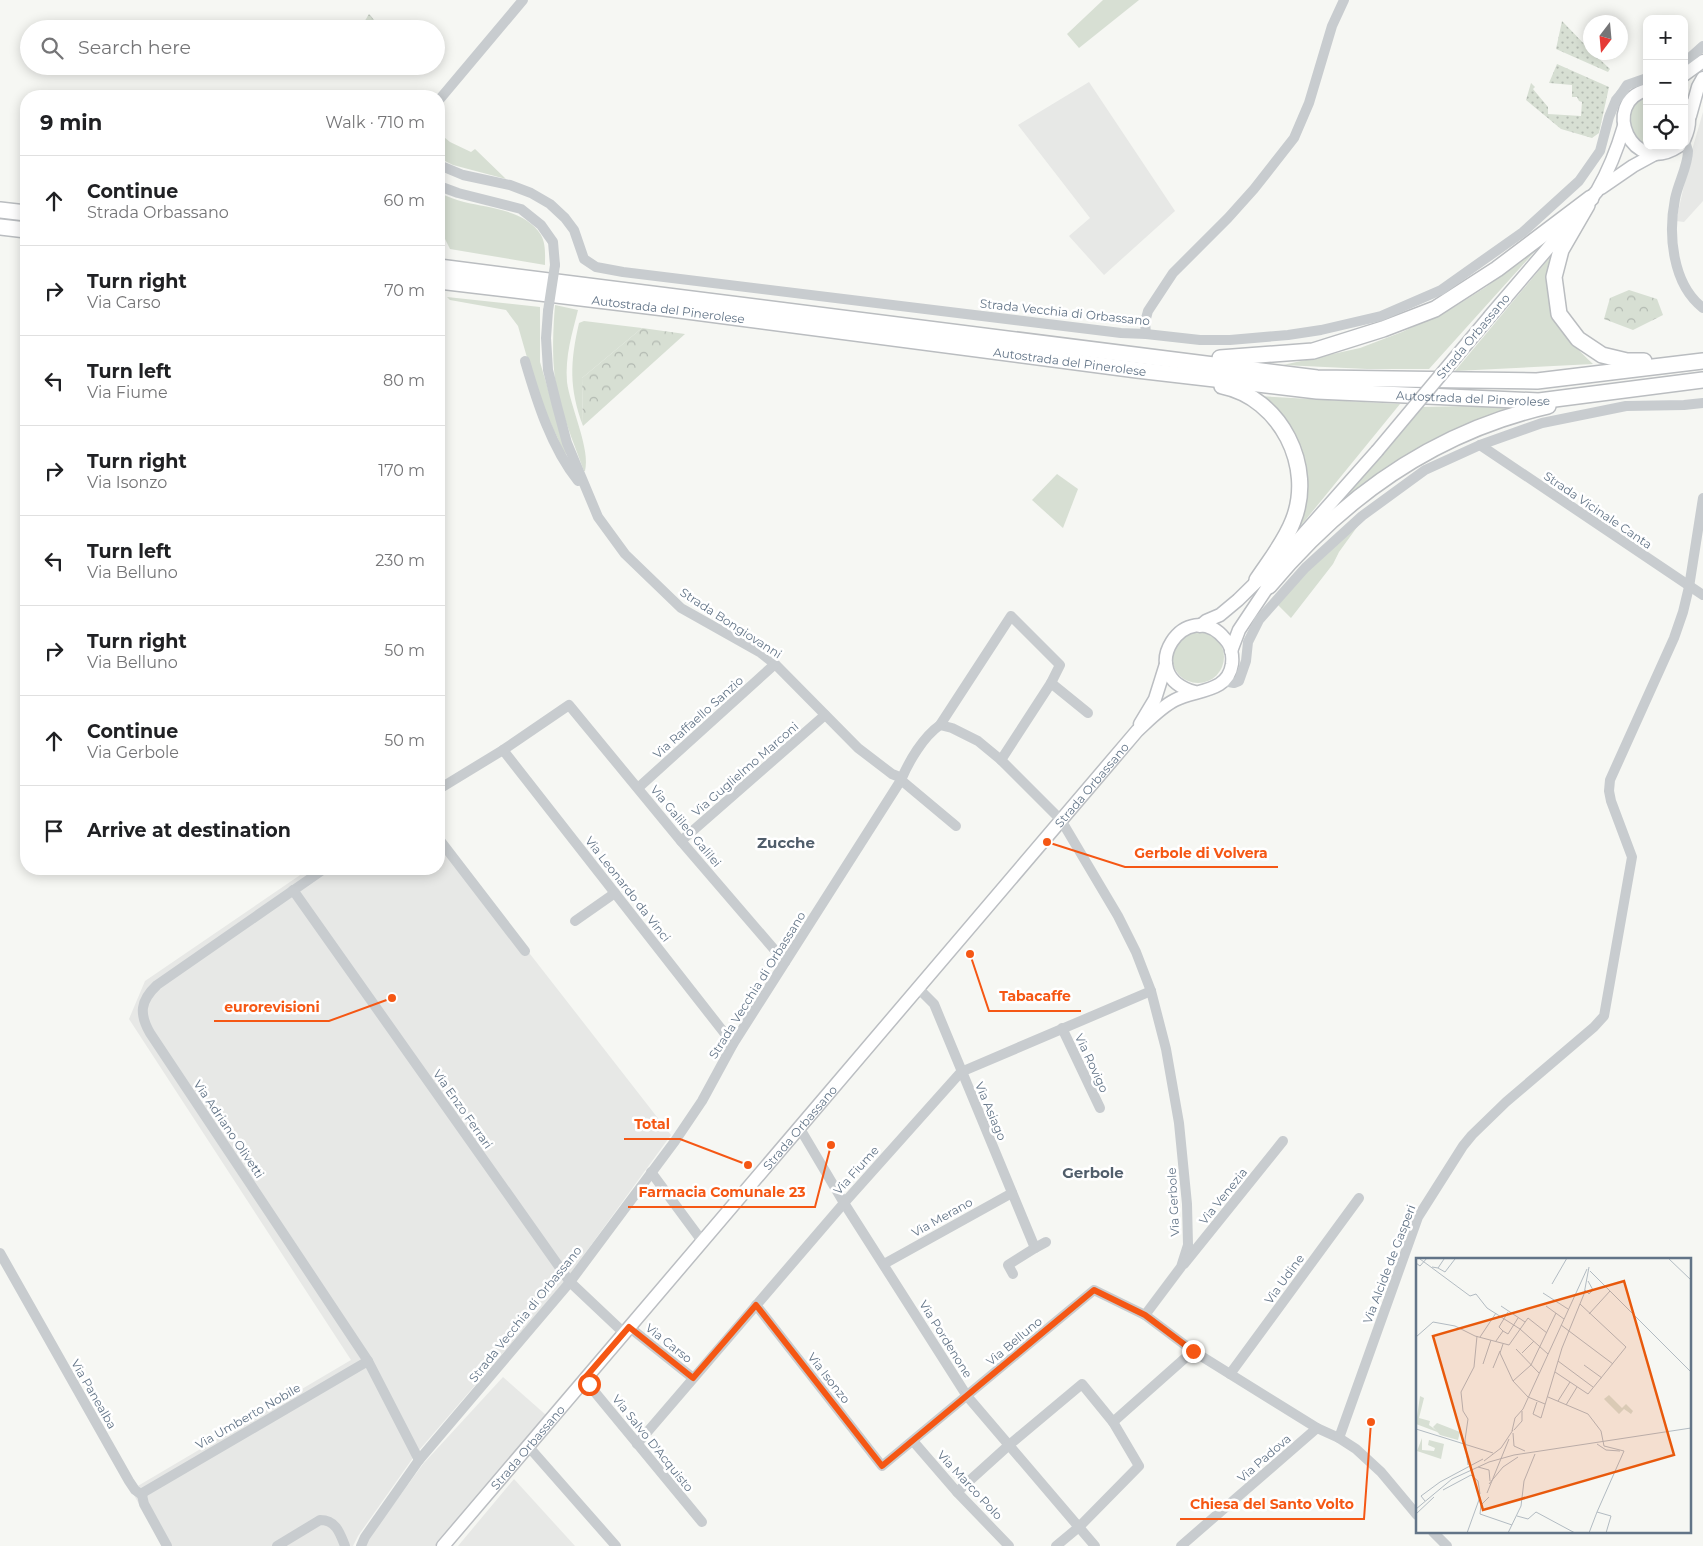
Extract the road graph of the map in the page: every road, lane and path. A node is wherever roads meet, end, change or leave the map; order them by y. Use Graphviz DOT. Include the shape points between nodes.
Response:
graph roads {
  1 [pos="523,0"];
  2 [pos="1344,0"];
  3 [pos="1703,46"];
  4 [pos="1687,60"];
  5 [pos="1703,61"];
  6 [pos="1688,72"];
  7 [pos="1703,78"];
  8 [pos="1643,79"];
  9 [pos="1643,91"];
  10 [pos="445,93"];
  11 [pos="1626,97"];
  12 [pos="1685,105"];
  13 [pos="1690,116"];
  14 [pos="1624,126"];
  15 [pos="1688,130"];
  16 [pos="1671,150"];
  17 [pos="1688,150"];
  18 [pos="1655,154"];
  19 [pos="445,168"];
  20 [pos="445,188"];
  21 [pos="1594,195"];
  22 [pos="0,210"];
  23 [pos="20,212"];
  24 [pos="0,227"];
  25 [pos="20,229"];
  26 [pos="445,268"];
  27 [pos="445,282"];
  28 [pos="1703,308"];
  29 [pos="1146,334"];
  30 [pos="1129,353"];
  31 [pos="525,361"];
  32 [pos="1703,361"];
  33 [pos="1137,370"];
  34 [pos="1703,380"];
  35 [pos="1703,403"];
  36 [pos="1480,445"];
  37 [pos="587,491"];
  38 [pos="1703,498"];
  39 [pos="1263,583"];
  40 [pos="1689,587"];
  41 [pos="1703,595"];
  42 [pos="1200,626"];
  43 [pos="1231,651"];
  44 [pos="774,664"];
  45 [pos="1166,664"];
  46 [pos="1224,681"];
  47 [pos="1051,683"];
  48 [pos="1195,692"];
  49 [pos="1088,713"];
  50 [pos="825,715"];
  51 [pos="940,725"];
  52 [pos="1136,731"];
  53 [pos="503,750"];
  54 [pos="1001,760"];
  55 [pos="901,779"];
  56 [pos="445,785"];
  57 [pos="638,788"];
  58 [pos="1061,820"];
  59 [pos="956,826"];
  60 [pos="681,841"];
  61 [pos="445,847"];
  62 [pos="315,875"];
  63 [pos="294,890"];
  64 [pos="614,893"];
  65 [pos="575,921"];
  66 [pos="525,951"];
  67 [pos="785,962"];
  68 [pos="918,988"];
  69 [pos="1151,991"];
  70 [pos="1062,1028"];
  71 [pos="732,1044"];
  72 [pos="961,1072"];
  73 [pos="1100,1108"];
  74 [pos="799,1127"];
  75 [pos="1283,1141"];
  76 [pos="651,1172"];
  77 [pos="1012,1193"];
  78 [pos="1359,1198"];
  79 [pos="844,1203"];
  80 [pos="702,1241"];
  81 [pos="1046,1242"];
  82 [pos="1035,1248"];
  83 [pos="0,1253"];
  84 [pos="884,1264"];
  85 [pos="1181,1267"];
  86 [pos="1013,1274"];
  87 [pos="570,1282"];
  88 [pos="756,1305"];
  89 [pos="1145,1315"];
  90 [pos="626,1330"];
  91 [pos="1193,1351"];
  92 [pos="368,1360"];
  93 [pos="1230,1374"];
  94 [pos="693,1378"];
  95 [pos="584,1379"];
  96 [pos="967,1396"];
  97 [pos="1113,1422"];
  98 [pos="1317,1428"];
  99 [pos="1339,1438"];
  100 [pos="913,1441"];
  101 [pos="637,1444"];
  102 [pos="1009,1445"];
  103 [pos="528,1446"];
  104 [pos="419,1460"];
  105 [pos="882,1466"];
  106 [pos="957,1492"];
  107 [pos="142,1495"];
  108 [pos="1416,1514"];
  109 [pos="702,1522"];
  110 [pos="1079,1527"];
  111 [pos="1435,1534"];
  112 [pos="363,1542"];
  113 [pos="344,1543"];
  114 [pos="167,1546"];
  115 [pos="277,1546"];
  116 [pos="443,1546"];
  117 [pos="616,1546"];
  118 [pos="1010,1546"];
  119 [pos="1056,1546"];
  120 [pos="1095,1546"];
  121 [pos="1181,1546"];
  122 [pos="1447,1546"];
  1 -- 10 [label="street"];
  2 -- 29 [label="street" via="1294,138 1254,190 1173,273 1148,311"];
  3 -- 4 [label="street"];
  5 -- 6 [label="main road"];
  7 -- 13 [label="main road"];
  8 -- 11 [label="street" via="1627,85"];
  9 -- 11 [label="main road"];
  11 -- 14 [label="main road, Strada Orbassano"];
  11 -- 29 [label="street, Strada Vecchia di Orbassano" via="1616,100 1600,152 1579,181 1523,232 1441,290 1381,316 1322,330 1230,340"];
  12 -- 13 [label="main road"];
  13 -- 15 [label="main road"];
  14 -- 18 [label="main road" via="1634,146"];
  14 -- 21 [label="main road, Strada Orbassano" via="1615,154"];
  16 -- 18 [label="main road, Strada Orbassano"];
  17 -- 28 [label="street" via="1675,198 1671,236 1689,295"];
  18 -- 21 [label="main road, Strada Orbassano"];
  19 -- 29 [label="street, Strada Vecchia di Orbassano" via="462,175 510,185 550,204 574,230 584,259 596,267"];
  20 -- 37 [label="street, Strada Bongiovanni, bridge" via="521,209 541,224 553,242 555,265 546,338 548,370 567,443"];
  21 -- 30 [label="highway" via="1497,269 1435,309 1383,329 1313,351 1226,358"];
  21 -- 32 [label="highway" via="1561,250 1554,277 1559,314 1578,339 1602,355 1627,361"];
  21 -- 39 [label="main road, Strada Orbassano, bridge"];
  22 -- 23 [label="highway"];
  24 -- 25 [label="highway"];
  26 -- 30 [label="highway, Autostrada del Pinerolese"];
  27 -- 33 [label="highway, Autostrada del Pinerolese"];
  30 -- 32 [label="highway, Autostrada del Pinerolese" via="1317,378 1507,381 1537,381"];
  31 -- 37 [label="street" via="541,412 566,464"];
  33 -- 34 [label="highway, Autostrada del Pinerolese" via="1317,391 1539,401"];
  33 -- 39 [label="highway" via="1232,388 1256,400 1290,440 1300,473 1299,504"];
  34 -- 39 [label="highway" via="1571,401 1497,421 1447,441 1386,477 1344,509"];
  35 -- 36 [label="street" via="1626,406 1574,415"];
  36 -- 40 [label="street, Strada Vicinale Canta"];
  36 -- 46 [label="street" via="1425,470 1362,516 1305,568 1259,620 1248,642 1239,681"];
  37 -- 44 [label="street, Strada Bongiovanni" via="598,518 624,554 668,596 681,608 761,653"];
  38 -- 40 [label="street"];
  39 -- 42 [label="main road, Strada Orbassano"];
  39 -- 43 [label="main road, Strada Orbassano"];
  40 -- 41 [label="street, Strada Vicinale Canta"];
  40 -- 99 [label="street, Via Alcide de Gasperi" via="1674,638 1610,780 1611,801 1632,857 1604,1016 1487,1119 1463,1146 1435,1189 1418,1217"];
  42 -- 43 [label="main road" via="1220,633"];
  42 -- 45 [label="main road, Strada Orbassano" via="1190,627 1174,637 1166,655"];
  43 -- 46 [label="main road, Strada Orbassano" via="1232,667"];
  44 -- 50 [label="street, Strada Bongiovanni"];
  44 -- 57 [label="street, Via Raffaello Sanzio"];
  45 -- 48 [label="main road" via="1180,686"];
  45 -- 52 [label="main road, Strada Orbassano" via="1154,699"];
  46 -- 48 [label="main road, Strada Orbassano" via="1206,691"];
  47 -- 49 [label="street"];
  47 -- 51 [label="street, Strada Vecchia di Orbassano" via="1060,665 1011,616"];
  47 -- 54 [label="street"];
  48 -- 52 [label="main road, Strada Orbassano" via="1169,704"];
  50 -- 55 [label="street, Strada Bongiovanni" via="858,748"];
  50 -- 60 [label="street, Via Guglielmo Marconi"];
  51 -- 54 [label="street, Via Gerbole" via="978,741"];
  51 -- 55 [label="street, Strada Vecchia di Orbassano" via="917,751"];
  52 -- 58 [label="main road, Strada Orbassano"];
  53 -- 56 [label="street"];
  53 -- 57 [label="street, Via Galileo Galilei" via="569,705"];
  53 -- 64 [label="street, Via Leonardo da Vinci"];
  54 -- 58 [label="street, Via Gerbole"];
  55 -- 59 [label="street, Strada Bongiovanni"];
  55 -- 67 [label="street, Strada Vecchia di Orbassano"];
  57 -- 60 [label="street, Via Galileo Galilei"];
  58 -- 68 [label="main road, Strada Orbassano"];
  58 -- 69 [label="street, Via Gerbole" via="1118,916"];
  60 -- 67 [label="street, Via Galileo Galilei"];
  61 -- 66 [label="street"];
  62 -- 63 [label="street, Via Adriano Olivetti"];
  63 -- 87 [label="street, Via Enzo Ferrari"];
  63 -- 92 [label="street, Via Adriano Olivetti" via="157,985 146,998 142,1014 150,1034"];
  64 -- 65 [label="street"];
  64 -- 71 [label="street, Via Leonardo da Vinci"];
  67 -- 71 [label="street, Strada Vecchia di Orbassano"];
  68 -- 72 [label="street, Via Asiago" via="934,1004"];
  68 -- 74 [label="main road, Strada Orbassano"];
  69 -- 70 [label="street, Via Fiume"];
  69 -- 85 [label="street, Via Gerbole" via="1166,1049 1181,1141 1188,1237"];
  70 -- 72 [label="street, Via Fiume"];
  70 -- 73 [label="street, Via Rovigo"];
  71 -- 76 [label="street, Strada Vecchia di Orbassano" via="702,1101"];
  72 -- 77 [label="street, Via Asiago"];
  72 -- 79 [label="street, Via Fiume"];
  74 -- 79 [label="street, Via Pordenone"];
  74 -- 80 [label="main road, Strada Orbassano"];
  75 -- 85 [label="street, Via Venezia"];
  76 -- 80 [label="street"];
  76 -- 87 [label="street, Strada Vecchia di Orbassano"];
  77 -- 82 [label="street, Via Asiago"];
  77 -- 84 [label="street, Via Merano"];
  78 -- 93 [label="street, Via Udine"];
  79 -- 84 [label="street, Via Pordenone"];
  79 -- 88 [label="street, Via Fiume"];
  80 -- 90 [label="main road, Strada Orbassano"];
  81 -- 82 [label="street"];
  82 -- 86 [label="street" via="1008,1265"];
  83 -- 107 [label="street, Via Panealba" via="129,1481"];
  84 -- 96 [label="street, Via Pordenone"];
  85 -- 89 [label="street, Via Gerbole"];
  87 -- 90 [label="street, Via Enzo Ferrari"];
  87 -- 104 [label="street, Strada Vecchia di Orbassano"];
  88 -- 94 [label="street, Via Fiume"];
  88 -- 105 [label="street, Via Isonzo"];
  89 -- 91 [label="street"];
  89 -- 96 [label="street, Via Belluno" via="1094,1290"];
  90 -- 94 [label="street, Via Carso"];
  90 -- 95 [label="main road, Strada Orbassano"];
  91 -- 93 [label="street"];
  91 -- 97 [label="street"];
  92 -- 104 [label="street, Via Adriano Olivetti"];
  92 -- 107 [label="street, Via Umberto Nobile"];
  93 -- 98 [label="street"];
  94 -- 101 [label="street, Via Fiume"];
  95 -- 101 [label="street, Via Salvo D'Acquisto"];
  95 -- 103 [label="main road, Strada Orbassano"];
  96 -- 100 [label="street, Via Belluno"];
  96 -- 102 [label="street, Via Pordenone"];
  97 -- 102 [label="street" via="1082,1384"];
  97 -- 110 [label="street" via="1139,1466"];
  98 -- 99 [label="street"];
  98 -- 121 [label="street, Via Padova"];
  99 -- 108 [label="street" via="1364,1454"];
  100 -- 105 [label="street, Via Belluno"];
  100 -- 106 [label="street, Via Marco Polo"];
  101 -- 109 [label="street, Via Salvo D'Acquisto"];
  102 -- 106 [label="street"];
  102 -- 110 [label="street, Via Pordenone"];
  103 -- 116 [label="main road, Strada Orbassano"];
  103 -- 117 [label="street"];
  104 -- 112 [label="street, Strada Vecchia di Orbassano"];
  106 -- 118 [label="street, Via Marco Polo"];
  107 -- 114 [label="street, Via Panealba"];
  110 -- 119 [label="street"];
  110 -- 120 [label="street, Via Pordenone"];
  111 -- 122 [label="street"];
  112 -- 113 [label="street"];
  113 -- 115 [label="street" via="331,1521 320,1520"];
}
